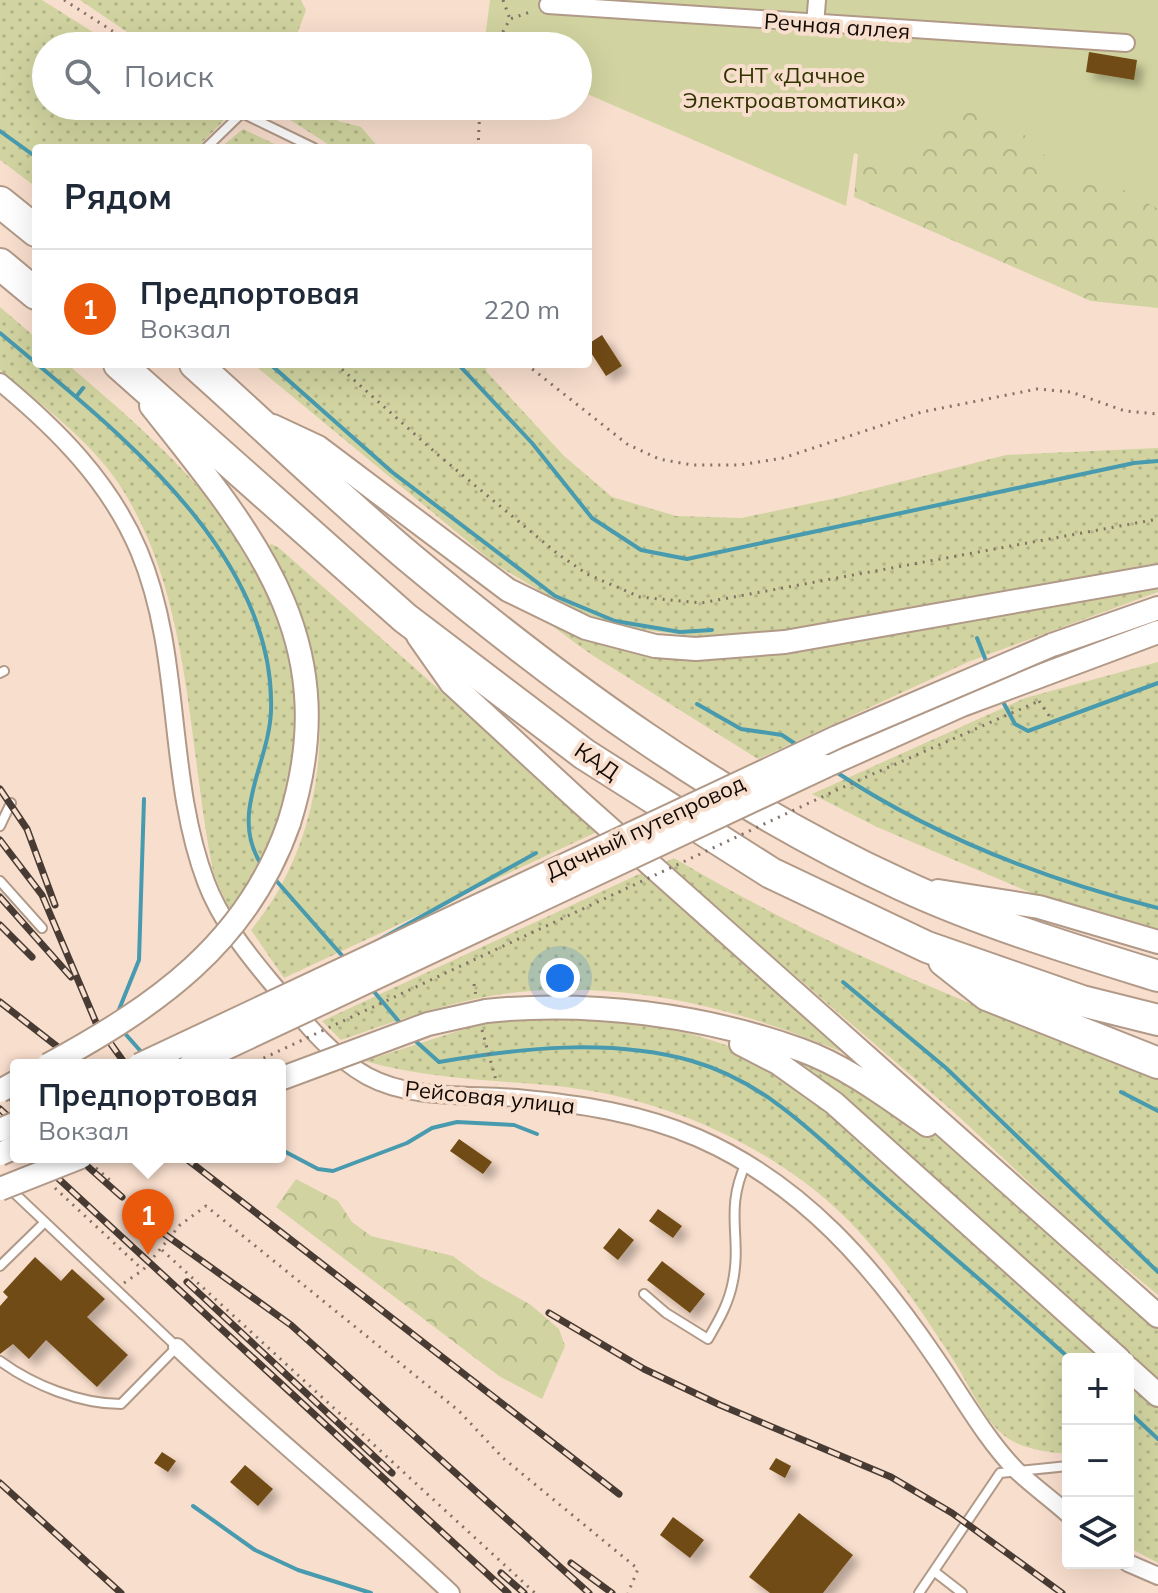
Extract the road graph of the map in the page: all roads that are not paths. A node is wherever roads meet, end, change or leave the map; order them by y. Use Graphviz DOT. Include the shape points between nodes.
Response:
graph roads {
  1 [pos="817,0"];
  2 [pos="548,5"];
  3 [pos="815,25"];
  4 [pos="1126,43"];
  5 [pos="235,120"];
  6 [pos="256,120"];
  7 [pos="210,144"];
  8 [pos="306,144"];
  9 [pos="0,202"];
  10 [pos="32,228"];
  11 [pos="0,264"];
  12 [pos="32,291"];
  13 [pos="122,368"];
  14 [pos="124,368"];
  15 [pos="199,368"];
  16 [pos="0,382"];
  17 [pos="254,417"];
  18 [pos="1158,576"];
  19 [pos="1158,608"];
  20 [pos="405,618"];
  21 [pos="1158,632"];
  22 [pos="1158,646"];
  23 [pos="1003,688"];
  24 [pos="11,803"];
  25 [pos="0,826"];
  26 [pos="0,881"];
  27 [pos="905,886"];
  28 [pos="42,928"];
  29 [pos="1158,942"];
  30 [pos="927,947"];
  31 [pos="1158,976"];
  32 [pos="1158,1020"];
  33 [pos="700,1023"];
  34 [pos="58,1059"];
  35 [pos="152,1059"];
  36 [pos="203,1059"];
  37 [pos="1158,1063"];
  38 [pos="286,1077"];
  39 [pos="746,1162"];
  40 [pos="81,1163"];
  41 [pos="990,1167"];
  42 [pos="0,1179"];
  43 [pos="0,1189"];
  44 [pos="45,1222"];
  45 [pos="0,1266"];
  46 [pos="644,1294"];
  47 [pos="1158,1316"];
  48 [pos="177,1347"];
  49 [pos="1112,1353"];
  50 [pos="0,1361"];
  51 [pos="1134,1373"];
  52 [pos="1158,1395"];
  53 [pos="1062,1466"];
  54 [pos="1015,1469"];
  55 [pos="1062,1509"];
  56 [pos="1134,1566"];
  57 [pos="935,1572"];
  58 [pos="1158,1576"];
  59 [pos="451,1593"];
  60 [pos="919,1593"];
  61 [pos="962,1593"];
  1 -- 3 [label="street"];
  2 -- 3 [label="street, Речная аллея"];
  3 -- 4 [label="street, Речная аллея"];
  5 -- 7 [label="lane"];
  6 -- 8 [label="lane"];
  9 -- 10 [label="highway"];
  11 -- 12 [label="highway"];
  13 -- 34 [label="main road, bridge" via="258,548 291,617 307,694 308,734 302,782 289,823 257,893 208,955 144,1007"];
  14 -- 20 [label="highway, КАД"];
  15 -- 17 [label="highway, КАД"];
  16 -- 39 [label="street, Рейсовая улица" via="74,450 116,506 139,551 164,638 195,845 207,886 228,925 298,1013 350,1066 371,1079 408,1090 624,1114 681,1132"];
  17 -- 18 [label="main road" via="318,447 508,590 586,628 655,646 696,649 785,642"];
  17 -- 27 [label="highway, КАД" via="410,558 606,712 779,820"];
  19 -- 35 [label="main road, Дачный путепровод, bridge" via="1052,645 837,737"];
  20 -- 30 [label="highway, КАД" via="584,754 758,864"];
  20 -- 41 [label="main road" via="451,683"];
  21 -- 23 [label="main road, Дачный путепровод"];
  22 -- 23 [label="main road"];
  23 -- 36 [label="main road, Дачный путепровод, bridge"];
  24 -- 25 [label="lane"];
  26 -- 28 [label="lane"];
  27 -- 29 [label="main road" via="1039,907"];
  27 -- 31 [label="highway, КАД"];
  30 -- 32 [label="highway, КАД" via="1082,1001"];
  30 -- 37 [label="highway" via="987,995"];
  33 -- 38 [label="main road, bridge" via="600,1008 486,1011 384,1039"];
  33 -- 41 [label="main road" via="802,1050 864,1082"];
  33 -- 49 [label="main road" via="778,1063 834,1103"];
  39 -- 46 [label="lane" via="734,1189 734,1277 727,1306 708,1339"];
  39 -- 54 [label="street, Рейсовая улица" via="797,1197 871,1270"];
  40 -- 43 [label="main road, bridge"];
  41 -- 47 [label="main road"];
  42 -- 44 [label="lane"];
  44 -- 45 [label="lane"];
  44 -- 48 [label="lane"];
  48 -- 50 [label="lane" via="121,1404 62,1392"];
  48 -- 59 [label="street"];
  51 -- 52 [label="main road"];
  53 -- 54 [label="lane"];
  54 -- 55 [label="street, Рейсовая улица"];
  54 -- 57 [label="lane" via="1000,1473 991,1484"];
  56 -- 58 [label="street"];
  57 -- 60 [label="lane"];
  57 -- 61 [label="lane"];
}
